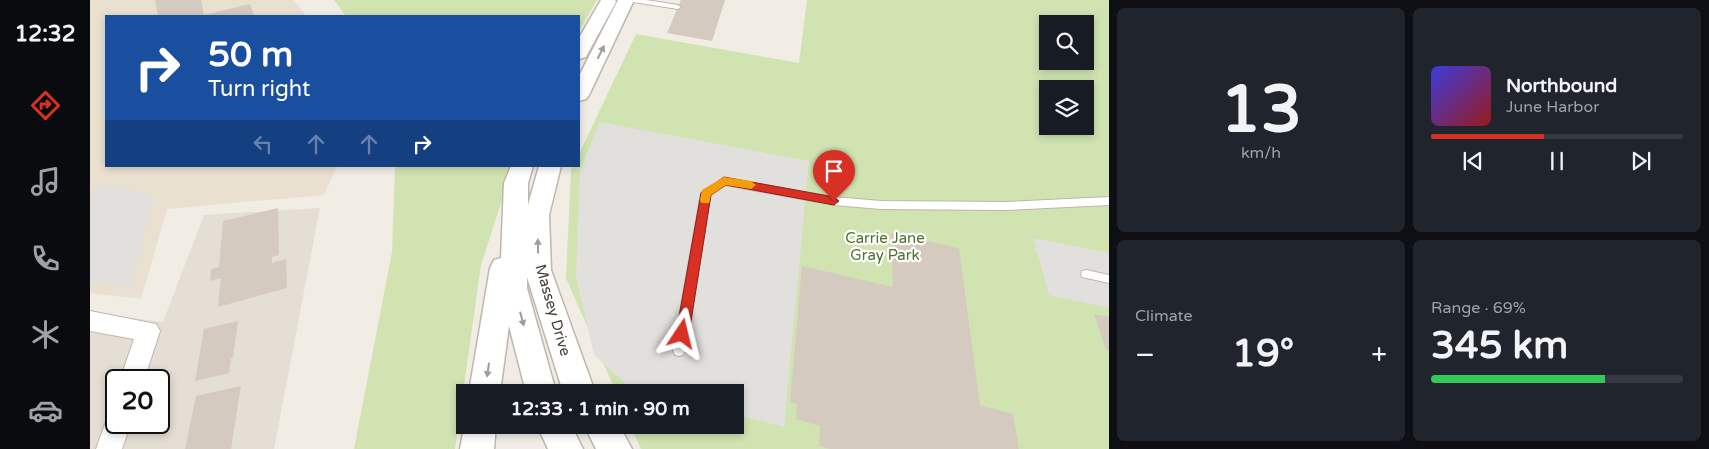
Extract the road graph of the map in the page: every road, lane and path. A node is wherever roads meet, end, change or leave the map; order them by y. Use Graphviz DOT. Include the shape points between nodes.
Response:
graph roads {
  1 [pos="609,0"];
  2 [pos="626,0"];
  3 [pos="633,0"];
  4 [pos="678,7"];
  5 [pos="580,51"];
  6 [pos="580,93"];
  7 [pos="550,167"];
  8 [pos="519,175"];
  9 [pos="1109,201"];
  10 [pos="1086,274"];
  11 [pos="1109,279"];
  12 [pos="90,321"];
  13 [pos="679,352"];
  14 [pos="136,369"];
  15 [pos="486,384"];
  16 [pos="539,384"];
  17 [pos="575,384"];
  18 [pos="114,434"];
  19 [pos="479,434"];
  20 [pos="558,434"];
  21 [pos="606,434"];
  22 [pos="109,449"];
  23 [pos="477,449"];
  24 [pos="566,449"];
  25 [pos="615,449"];
  1 -- 5 [label="street"];
  6 -- 2 [label="street, one-way"];
  3 -- 4 [label="lane"];
  17 -- 7 [label="street, Massey Drive, one-way" via="538,270 537,215"];
  8 -- 15 [label="street, one-way"];
  8 -- 16 [label="street, Massey Drive, one-way" via="513,288"];
  9 -- 13 [label="lane" via="1006,206 881,205 834,201 724,181 706,193"];
  10 -- 11 [label="lane"];
  12 -- 14 [label="street" via="148,331"];
  18 -- 22 [label="street"];
  19 -- 23 [label="street"];
  20 -- 24 [label="street"];
  21 -- 25 [label="street"];
}
